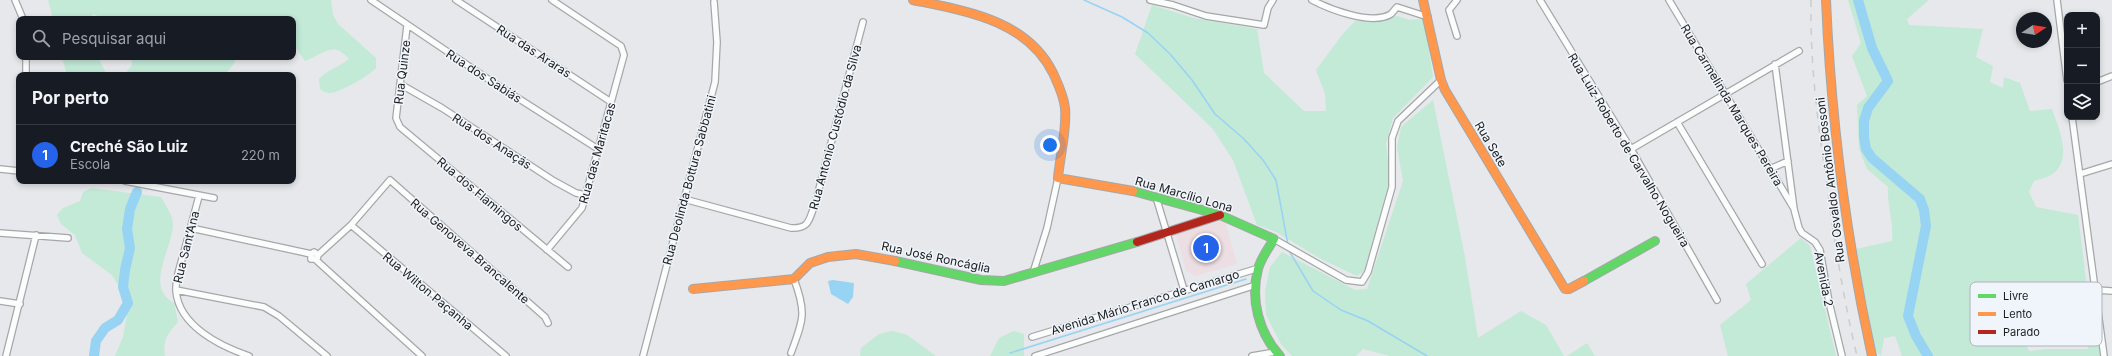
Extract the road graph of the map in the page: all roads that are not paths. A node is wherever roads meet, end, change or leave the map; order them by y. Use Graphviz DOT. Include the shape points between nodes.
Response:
graph roads {
  1 [pos="15,0"];
  2 [pos="371,0"];
  3 [pos="456,0"];
  4 [pos="552,0"];
  5 [pos="913,0"];
  6 [pos="1150,0"];
  7 [pos="1273,0"];
  8 [pos="1312,0"];
  9 [pos="1399,0"];
  10 [pos="1423,0"];
  11 [pos="1457,0"];
  12 [pos="1540,0"];
  13 [pos="1669,0"];
  14 [pos="1826,0"];
  15 [pos="2057,0"];
  16 [pos="714,2"];
  17 [pos="1397,7"];
  18 [pos="22,16"];
  19 [pos="1428,17"];
  20 [pos="863,22"];
  21 [pos="407,26"];
  22 [pos="1457,36"];
  23 [pos="1799,51"];
  24 [pos="2064,56"];
  25 [pos="26,60"];
  26 [pos="1775,64"];
  27 [pos="26,72"];
  28 [pos="2112,76"];
  29 [pos="1440,80"];
  30 [pos="2100,81"];
  31 [pos="400,84"];
  32 [pos="1724,94"];
  33 [pos="611,102"];
  34 [pos="396,118"];
  35 [pos="2072,120"];
  36 [pos="1677,122"];
  37 [pos="598,149"];
  38 [pos="1631,149"];
  39 [pos="1788,161"];
  40 [pos="2112,164"];
  41 [pos="0,169"];
  42 [pos="1770,169"];
  43 [pos="16,171"];
  44 [pos="2080,174"];
  45 [pos="1058,178"];
  46 [pos="140,184"];
  47 [pos="586,195"];
  48 [pos="199,196"];
  49 [pos="1156,197"];
  50 [pos="214,198"];
  51 [pos="684,199"];
  52 [pos="1794,209"];
  53 [pos="1220,215"];
  54 [pos="351,225"];
  55 [pos="191,228"];
  56 [pos="0,233"];
  57 [pos="1167,233"];
  58 [pos="36,235"];
  59 [pos="68,238"];
  60 [pos="1274,239"];
  61 [pos="1655,241"];
  62 [pos="547,250"];
  63 [pos="317,257"];
  64 [pos="1762,264"];
  65 [pos="568,267"];
  66 [pos="1259,268"];
  67 [pos="1033,273"];
  68 [pos="794,280"];
  69 [pos="2095,282"];
  70 [pos="1256,285"];
  71 [pos="693,289"];
  72 [pos="176,290"];
  73 [pos="1184,290"];
  74 [pos="2102,290"];
  75 [pos="2112,291"];
  76 [pos="1717,300"];
  77 [pos="0,301"];
  78 [pos="20,304"];
  79 [pos="548,323"];
  80 [pos="1032,337"];
  81 [pos="2102,340"];
  82 [pos="791,353"];
  83 [pos="1277,354"];
  84 [pos="6,356"];
  85 [pos="249,356"];
  86 [pos="327,356"];
  87 [pos="422,356"];
  88 [pos="506,356"];
  89 [pos="643,356"];
  90 [pos="1035,356"];
  91 [pos="1252,356"];
  92 [pos="1842,356"];
  93 [pos="1872,356"];
  94 [pos="2104,356"];
  1 -- 18 [label="street"];
  2 -- 21 [label="street, Rua dos Sabiás"];
  3 -- 33 [label="street, Rua das Araras"];
  4 -- 33 [label="street, Rua das Maritacas" via="621,46 624,55"];
  5 -- 45 [label="street" via="958,10 1006,25 1027,37 1042,52 1053,69 1065,107"];
  6 -- 7 [label="street" via="1206,16 1264,25"];
  8 -- 17 [label="street" via="1342,13 1371,17 1391,14"];
  9 -- 17 [label="street"];
  10 -- 19 [label="street, Rua Sete"];
  11 -- 22 [label="street" via="1449,10"];
  12 -- 38 [label="street, Rua Luiz Roberto de Carvalho Nogueira"];
  13 -- 32 [label="street, Rua Carmelinda Marques Pereira"];
  14 -- 93 [label="street, Rua Osvaldo Antônio Bossoni" via="1835,142 1856,292"];
  15 -- 24 [label="street"];
  16 -- 51 [label="street, Rua Deolinda Bottura Sabbatini" via="717,42 715,82"];
  17 -- 19 [label="street"];
  19 -- 29 [label="street, Rua Sete"];
  20 -- 51 [label="street, Rua Antonio Custódio da Silva" via="808,223 800,229 791,228"];
  21 -- 31 [label="street, Rua Quinze"];
  21 -- 37 [label="street, Rua dos Sabiás"];
  23 -- 26 [label="street"];
  25 -- 27 [label="street"];
  26 -- 32 [label="street"];
  26 -- 39 [label="street"];
  28 -- 30 [label="street"];
  29 -- 60 [label="street, Rua Marcílio Lona" via="1398,121 1392,138 1392,188 1368,272 1362,282 1346,280"];
  29 -- 61 [label="street, Rua Sete" via="1565,289"];
  31 -- 34 [label="street, Rua Quinze"];
  31 -- 47 [label="street, Rua dos Anaçãs" via="442,108 554,181 576,193"];
  32 -- 36 [label="street"];
  32 -- 42 [label="street, Rua Carmelinda Marques Pereira"];
  33 -- 37 [label="street, Rua das Maritacas"];
  34 -- 62 [label="street, Rua dos Flamingos" via="400,127"];
  35 -- 44 [label="street"];
  36 -- 38 [label="street"];
  36 -- 64 [label="street"];
  37 -- 47 [label="street, Rua das Maritacas"];
  38 -- 76 [label="street, Rua Luiz Roberto de Carvalho Nogueira"];
  39 -- 42 [label="street"];
  39 -- 52 [label="street"];
  40 -- 44 [label="street"];
  41 -- 43 [label="street"];
  42 -- 52 [label="street, Rua Carmelinda Marques Pereira"];
  44 -- 69 [label="street"];
  45 -- 49 [label="street, Rua Marcílio Lona"];
  45 -- 67 [label="street" via="1048,228"];
  46 -- 48 [label="street"];
  47 -- 62 [label="street, Rua das Maritacas" via="582,208 574,220"];
  48 -- 50 [label="street"];
  48 -- 55 [label="street, Rua Sant’Ana"];
  49 -- 53 [label="street, Rua Marcílio Lona"];
  49 -- 57 [label="street"];
  51 -- 89 [label="street, Rua Deolinda Bottura Sabbatini"];
  52 -- 92 [label="street, Avenida 2" via="1802,233 1815,242 1820,250"];
  53 -- 57 [label="street, Rua José Roncáglia"];
  53 -- 60 [label="street, Rua Marcílio Lona"];
  54 -- 63 [label="street"];
  54 -- 79 [label="street, Rua Genoveva Brancalente" via="390,180 545,317"];
  54 -- 88 [label="street, Rua Wilton Paçanha"];
  55 -- 63 [label="street" via="311,254 311,259"];
  55 -- 72 [label="street, Rua Sant’Ana"];
  56 -- 58 [label="street"];
  57 -- 67 [label="street, Rua José Roncáglia"];
  57 -- 73 [label="street"];
  58 -- 59 [label="street"];
  58 -- 78 [label="street"];
  60 -- 66 [label="street"];
  62 -- 65 [label="street, Rua dos Flamingos"];
  63 -- 87 [label="street"];
  66 -- 70 [label="street"];
  66 -- 73 [label="street, Avenida Mário Franco de Camargo"];
  67 -- 68 [label="street, Rua José Roncáglia" via="993,282 916,264 856,254 828,257 810,263"];
  68 -- 71 [label="street"];
  68 -- 82 [label="street" via="802,301 803,314"];
  70 -- 83 [label="street" via="1258,318 1264,334"];
  70 -- 90 [label="street, Avenida Mário Franco de Camargo"];
  72 -- 85 [label="street, Rua Sant’Ana" via="184,313 209,339"];
  72 -- 86 [label="street" via="264,307 279,316"];
  73 -- 80 [label="street, Avenida Mário Franco de Camargo"];
  74 -- 75 [label="street"];
  77 -- 78 [label="street"];
  78 -- 84 [label="street"];
  81 -- 94 [label="street"];
  83 -- 91 [label="street"];
}
